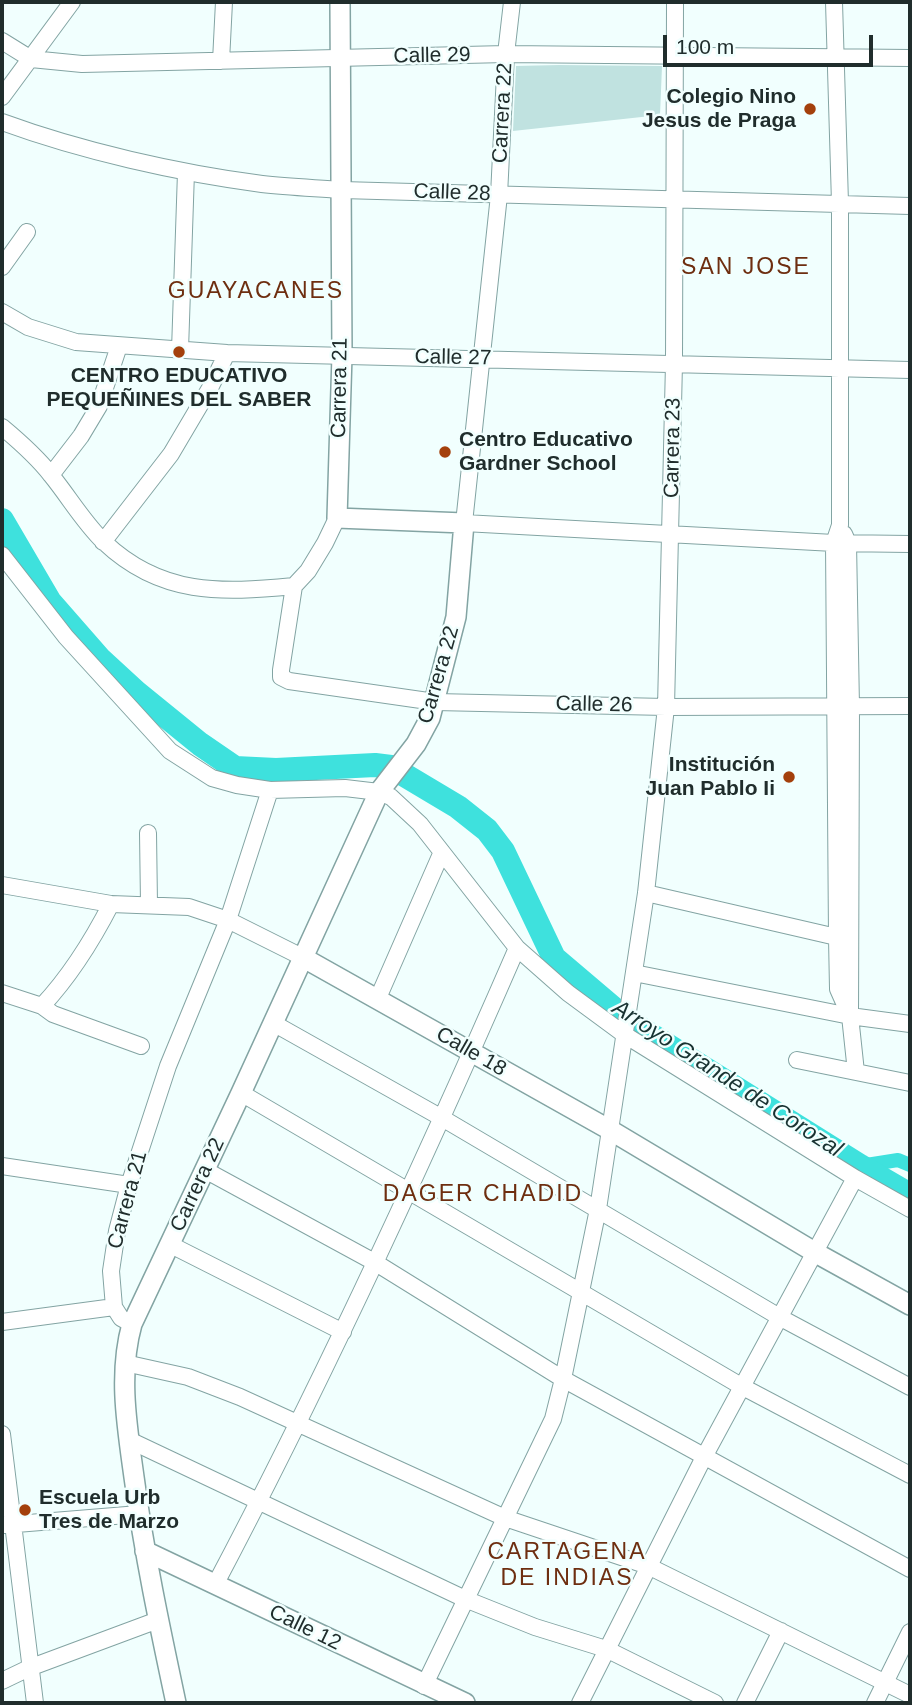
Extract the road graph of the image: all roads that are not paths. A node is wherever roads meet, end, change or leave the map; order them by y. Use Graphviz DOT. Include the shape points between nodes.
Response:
graph roads {
  1 [pos="72,2"];
  2 [pos="224,2"];
  3 [pos="340,2"];
  4 [pos="512,2"];
  5 [pos="676,2"];
  6 [pos="834,2"];
  7 [pos="2,41"];
  8 [pos="506,54"];
  9 [pos="676,55"];
  10 [pos="341,58"];
  11 [pos="910,58"];
  12 [pos="31,59"];
  13 [pos="834,59"];
  14 [pos="221,61"];
  15 [pos="2,97"];
  16 [pos="2,122"];
  17 [pos="186,172"];
  18 [pos="342,190"];
  19 [pos="499,195"];
  20 [pos="675,201"];
  21 [pos="840,203"];
  22 [pos="910,206"];
  23 [pos="27,232"];
  24 [pos="2,267"];
  25 [pos="2,312"];
  26 [pos="119,346"];
  27 [pos="180,350"];
  28 [pos="227,353"];
  29 [pos="342,355"];
  30 [pos="481,358"];
  31 [pos="674,363"];
  32 [pos="840,367"];
  33 [pos="910,370"];
  34 [pos="2,427"];
  35 [pos="51,475"];
  36 [pos="337,518"];
  37 [pos="464,523"];
  38 [pos="671,533"];
  39 [pos="103,542"];
  40 [pos="841,543"];
  41 [pos="910,544"];
  42 [pos="2,555"];
  43 [pos="294,586"];
  44 [pos="435,702"];
  45 [pos="910,706"];
  46 [pos="666,707"];
  47 [pos="843,707"];
  48 [pos="384,785"];
  49 [pos="271,790"];
  50 [pos="148,834"];
  51 [pos="441,854"];
  52 [pos="2,885"];
  53 [pos="646,893"];
  54 [pos="111,904"];
  55 [pos="149,904"];
  56 [pos="228,920"];
  57 [pos="844,939"];
  58 [pos="517,948"];
  59 [pos="302,957"];
  60 [pos="634,972"];
  61 [pos="2,993"];
  62 [pos="377,998"];
  63 [pos="42,1006"];
  64 [pos="850,1016"];
  65 [pos="273,1023"];
  66 [pos="910,1024"];
  67 [pos="626,1029"];
  68 [pos="141,1046"];
  69 [pos="471,1053"];
  70 [pos="797,1060"];
  71 [pos="856,1072"];
  72 [pos="910,1083"];
  73 [pos="242,1093"];
  74 [pos="442,1118"];
  75 [pos="610,1130"];
  76 [pos="2,1166"];
  77 [pos="205,1170"];
  78 [pos="855,1178"];
  79 [pos="129,1185"];
  80 [pos="409,1191"];
  81 [pos="598,1209"];
  82 [pos="910,1209"];
  83 [pos="171,1245"];
  84 [pos="816,1254"];
  85 [pos="376,1263"];
  86 [pos="580,1292"];
  87 [pos="910,1305"];
  88 [pos="114,1307"];
  89 [pos="781,1318"];
  90 [pos="2,1322"];
  91 [pos="132,1324"];
  92 [pos="343,1332"];
  93 [pos="125,1363"];
  94 [pos="563,1379"];
  95 [pos="741,1386"];
  96 [pos="910,1387"];
  97 [pos="299,1424"];
  98 [pos="2,1434"];
  99 [pos="129,1440"];
  100 [pos="704,1457"];
  101 [pos="910,1475"];
  102 [pos="260,1500"];
  103 [pos="139,1514"];
  104 [pos="505,1518"];
  105 [pos="7,1525"];
  106 [pos="145,1551"];
  107 [pos="648,1566"];
  108 [pos="910,1569"];
  109 [pos="215,1585"];
  110 [pos="465,1599"];
  111 [pos="158,1620"];
  112 [pos="781,1631"];
  113 [pos="910,1632"];
  114 [pos="606,1649"];
  115 [pos="29,1668"];
  116 [pos="2,1681"];
  117 [pos="885,1683"];
  118 [pos="424,1686"];
  119 [pos="910,1695"];
  120 [pos="35,1703"];
  121 [pos="176,1703"];
  122 [pos="465,1703"];
  123 [pos="580,1703"];
  124 [pos="715,1703"];
  125 [pos="746,1703"];
  126 [pos="875,1703"];
  1 -- 12 [label="street"];
  2 -- 14 [label="street"];
  3 -- 10 [label="street, Carrera 21"];
  4 -- 8 [label="street, Carrera 22"];
  5 -- 9 [label="street, Carrera 23"];
  6 -- 13 [label="street"];
  7 -- 12 [label="street, Calle 29"];
  8 -- 9 [label="street, Calle 29"];
  8 -- 10 [label="street, Calle 29"];
  8 -- 19 [label="street, Carrera 22"];
  9 -- 13 [label="street, Calle 29"];
  9 -- 20 [label="street, Carrera 23"];
  10 -- 14 [label="street, Calle 29"];
  10 -- 18 [label="street, Carrera 21"];
  11 -- 13 [label="street, Calle 29"];
  12 -- 14 [label="street, Calle 29" via="82,64"];
  12 -- 15 [label="street"];
  13 -- 21 [label="street"];
  16 -- 17 [label="street, Calle 28" via="40,136"];
  17 -- 18 [label="street, Calle 28"];
  17 -- 27 [label="street"];
  18 -- 19 [label="street, Calle 28"];
  18 -- 29 [label="street, Carrera 21"];
  19 -- 20 [label="street, Calle 28"];
  19 -- 30 [label="street, Carrera 22"];
  20 -- 21 [label="street, Calle 28"];
  20 -- 31 [label="street, Carrera 23"];
  21 -- 22 [label="street, Calle 28"];
  21 -- 32 [label="street"];
  23 -- 24 [label="street"];
  25 -- 26 [label="street, Calle 27" via="28,327 76,342"];
  26 -- 27 [label="street, Calle 27"];
  26 -- 35 [label="street" via="99,406"];
  27 -- 28 [label="street, Calle 27"];
  28 -- 29 [label="street, Calle 27"];
  28 -- 39 [label="street" via="171,454"];
  29 -- 30 [label="street, Calle 27"];
  29 -- 36 [label="street, Carrera 21"];
  30 -- 31 [label="street, Calle 27"];
  30 -- 37 [label="street, Carrera 22"];
  31 -- 32 [label="street, Calle 27"];
  31 -- 38 [label="street, Carrera 23"];
  32 -- 33 [label="street, Calle 27"];
  32 -- 40 [label="street"];
  34 -- 35 [label="street"];
  35 -- 39 [label="street"];
  36 -- 37 [label="street"];
  36 -- 43 [label="street, Carrera 21" via="309,571"];
  37 -- 38 [label="street"];
  37 -- 44 [label="street, Carrera 22" via="456,617"];
  38 -- 40 [label="street"];
  38 -- 46 [label="street, Carrera 23"];
  39 -- 43 [label="street" via="138,570 170,584 215,589"];
  40 -- 41 [label="street"];
  40 -- 47 [label="street"];
  42 -- 49 [label="street" via="66,637 170,751 212,778"];
  43 -- 44 [label="street, Calle 26" via="281,677"];
  44 -- 46 [label="street, Calle 26"];
  44 -- 48 [label="street, Carrera 22" via="416,744"];
  45 -- 47 [label="street, Calle 26"];
  46 -- 47 [label="street, Calle 26"];
  46 -- 53 [label="street, Carrera 23"];
  47 -- 57 [label="street"];
  48 -- 49 [label="street"];
  48 -- 51 [label="street"];
  48 -- 59 [label="street, Carrera 22"];
  49 -- 56 [label="street, Carrera 21"];
  50 -- 55 [label="street"];
  51 -- 58 [label="street"];
  51 -- 62 [label="street"];
  52 -- 54 [label="street, Calle 18"];
  53 -- 57 [label="street"];
  53 -- 60 [label="street, Carrera 23"];
  54 -- 55 [label="street, Calle 18"];
  54 -- 63 [label="street" via="91,944"];
  55 -- 56 [label="street, Calle 18" via="189,907"];
  56 -- 59 [label="street, Calle 18"];
  56 -- 79 [label="street, Carrera 21" via="169,1066"];
  57 -- 64 [label="street" via="838,989"];
  58 -- 67 [label="street" via="568,993"];
  58 -- 69 [label="street"];
  59 -- 62 [label="street, Calle 18"];
  59 -- 65 [label="street, Carrera 22"];
  60 -- 64 [label="street"];
  60 -- 67 [label="street, Carrera 23"];
  61 -- 63 [label="street"];
  62 -- 69 [label="street, Calle 18"];
  63 -- 68 [label="street"];
  64 -- 66 [label="street"];
  64 -- 71 [label="street"];
  65 -- 73 [label="street, Carrera 22"];
  65 -- 74 [label="street"];
  67 -- 75 [label="street, Carrera 23"];
  67 -- 78 [label="street"];
  69 -- 74 [label="street"];
  69 -- 75 [label="street, Calle 18"];
  70 -- 71 [label="street"];
  71 -- 72 [label="street"];
  73 -- 77 [label="street, Carrera 22"];
  73 -- 80 [label="street"];
  74 -- 80 [label="street"];
  74 -- 81 [label="street"];
  75 -- 81 [label="street, Carrera 23"];
  75 -- 84 [label="street, Calle 18"];
  76 -- 79 [label="street"];
  77 -- 83 [label="street, Carrera 22"];
  77 -- 85 [label="street"];
  78 -- 82 [label="street"];
  78 -- 84 [label="street"];
  79 -- 88 [label="street, Carrera 21" via="111,1271"];
  80 -- 85 [label="street"];
  80 -- 86 [label="street"];
  81 -- 86 [label="street, Carrera 23"];
  81 -- 89 [label="street"];
  83 -- 91 [label="street, Carrera 22"];
  83 -- 92 [label="street"];
  84 -- 87 [label="street, Calle 18"];
  84 -- 89 [label="street"];
  85 -- 92 [label="street"];
  85 -- 94 [label="street"];
  86 -- 94 [label="street, Carrera 23"];
  86 -- 95 [label="street"];
  88 -- 90 [label="street"];
  88 -- 91 [label="street"];
  89 -- 95 [label="street"];
  89 -- 96 [label="street"];
  91 -- 93 [label="street"];
  92 -- 97 [label="street"];
  93 -- 97 [label="street" via="188,1377"];
  93 -- 99 [label="street"];
  94 -- 100 [label="street"];
  94 -- 104 [label="street, Carrera 23" via="553,1419"];
  95 -- 100 [label="street"];
  95 -- 101 [label="street"];
  97 -- 102 [label="street"];
  97 -- 104 [label="street"];
  98 -- 105 [label="street"];
  99 -- 102 [label="street"];
  99 -- 103 [label="street"];
  100 -- 107 [label="street"];
  100 -- 108 [label="street"];
  102 -- 109 [label="street"];
  102 -- 110 [label="street"];
  103 -- 105 [label="street"];
  103 -- 106 [label="street"];
  104 -- 107 [label="street"];
  104 -- 110 [label="street, Carrera 23"];
  105 -- 115 [label="street"];
  106 -- 109 [label="street, Calle 12"];
  106 -- 111 [label="street"];
  107 -- 112 [label="street"];
  107 -- 114 [label="street"];
  109 -- 118 [label="street, Calle 12"];
  110 -- 114 [label="street"];
  110 -- 118 [label="street, Carrera 23"];
  111 -- 115 [label="street"];
  111 -- 121 [label="street"];
  112 -- 117 [label="street"];
  112 -- 125 [label="street"];
  113 -- 117 [label="street"];
  114 -- 123 [label="street"];
  114 -- 124 [label="street"];
  115 -- 116 [label="street"];
  115 -- 120 [label="street"];
  117 -- 119 [label="street"];
  117 -- 126 [label="street"];
  118 -- 122 [label="street, Calle 12"];
}
